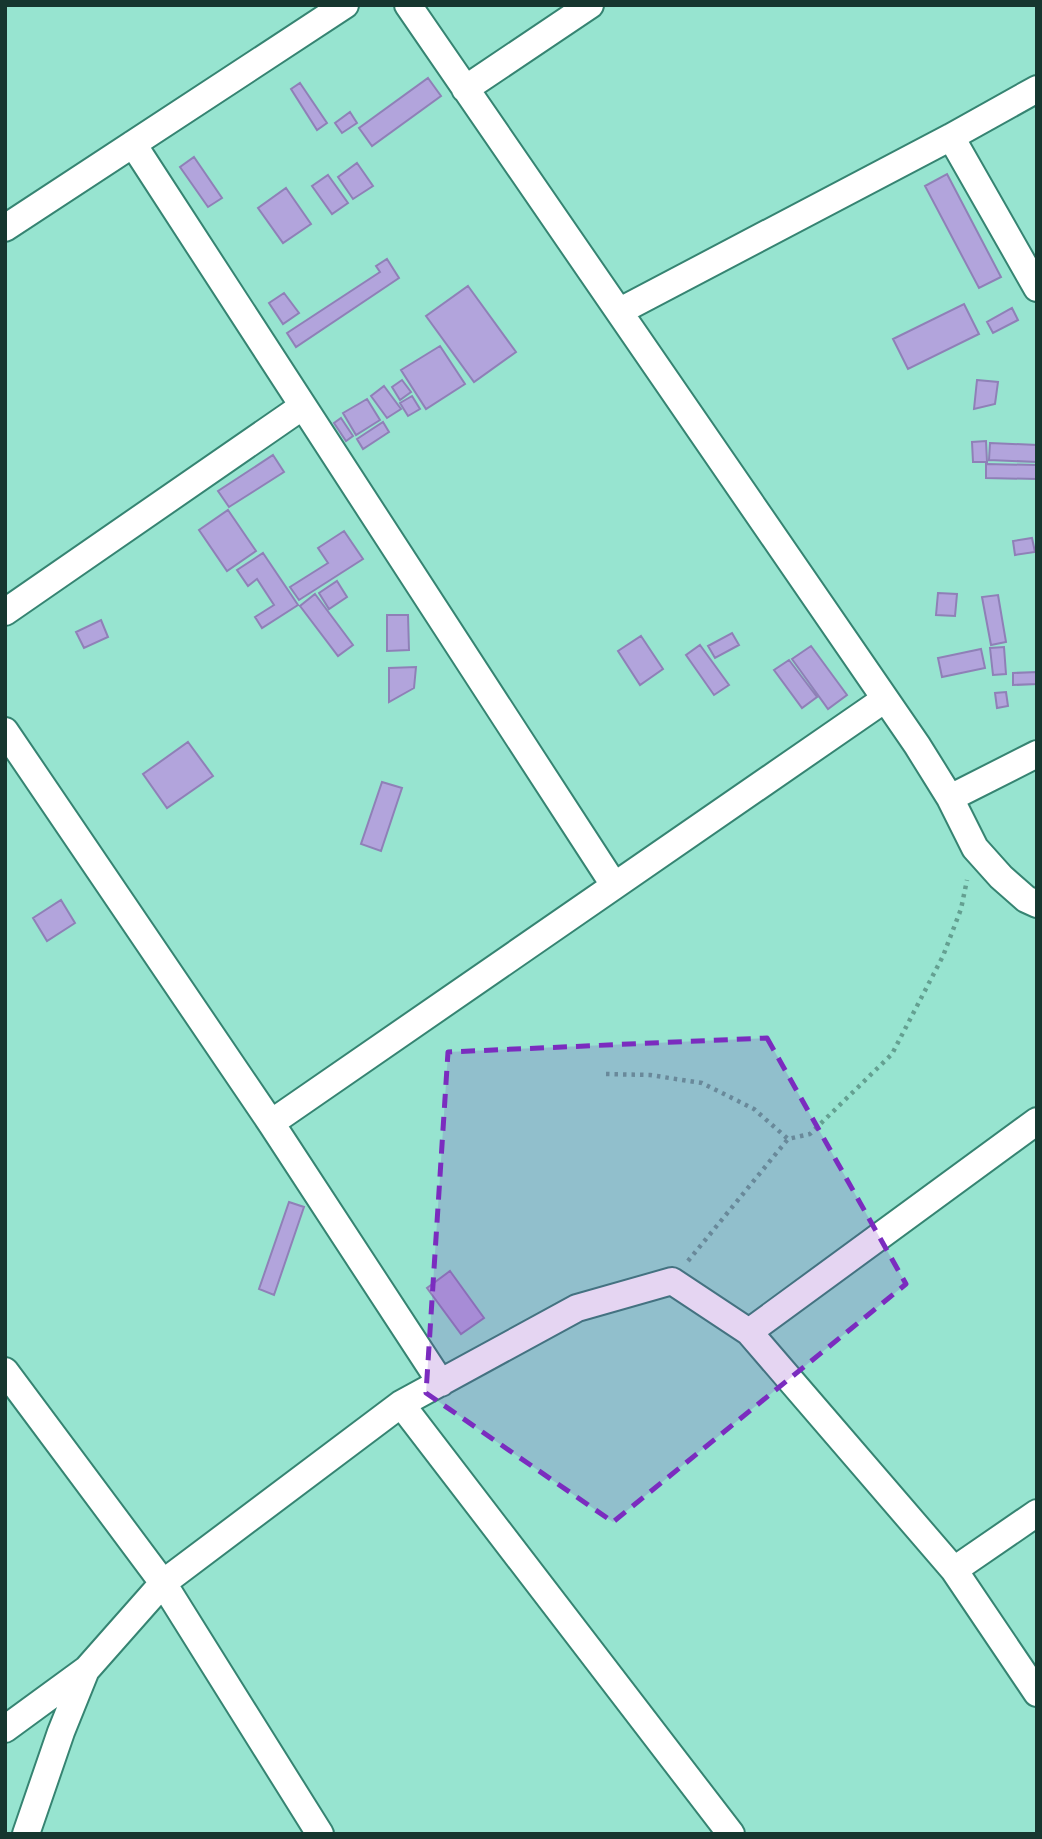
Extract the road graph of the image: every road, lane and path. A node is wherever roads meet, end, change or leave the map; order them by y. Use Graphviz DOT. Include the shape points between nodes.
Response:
graph roads {
  1 [pos="345,5"];
  2 [pos="408,5"];
  3 [pos="590,5"];
  4 [pos="466,89"];
  5 [pos="1037,89"];
  6 [pos="951,136"];
  7 [pos="133,144"];
  8 [pos="5,228"];
  9 [pos="1037,288"];
  10 [pos="620,311"];
  11 [pos="303,406"];
  12 [pos="5,612"];
  13 [pos="885,699"];
  14 [pos="5,731"];
  15 [pos="1037,754"];
  16 [pos="950,798"];
  17 [pos="975,848"];
  18 [pos="614,885"];
  19 [pos="1037,904"];
  20 [pos="606,1074"];
  21 [pos="1037,1121"];
  22 [pos="271,1123"];
  23 [pos="788,1139"];
  24 [pos="672,1281"];
  25 [pos="749,1332"];
  26 [pos="5,1371"];
  27 [pos="441,1383"];
  28 [pos="401,1404"];
  29 [pos="1037,1513"];
  30 [pos="954,1570"];
  31 [pos="163,1583"];
  32 [pos="87,1669"];
  33 [pos="1037,1693"];
  34 [pos="5,1729"];
  35 [pos="26,1834"];
  36 [pos="320,1834"];
  37 [pos="731,1834"];
  1 -- 7 [label="street"];
  2 -- 4 [label="street"];
  3 -- 4 [label="street"];
  4 -- 10 [label="street"];
  5 -- 6 [label="street"];
  6 -- 9 [label="street"];
  6 -- 10 [label="street"];
  7 -- 8 [label="street"];
  7 -- 11 [label="street"];
  10 -- 13 [label="street"];
  11 -- 12 [label="street"];
  11 -- 18 [label="street"];
  13 -- 16 [label="street"];
  13 -- 18 [label="street"];
  14 -- 22 [label="street"];
  15 -- 16 [label="street"];
  16 -- 17 [label="street"];
  17 -- 19 [label="street" via="1001,877"];
  17 -- 23 [label="path" via="961,908 943,956 892,1054 810,1134"];
  18 -- 22 [label="street"];
  20 -- 23 [label="path" via="702,1083 754,1109"];
  21 -- 25 [label="street"];
  22 -- 27 [label="street"];
  23 -- 24 [label="path"];
  24 -- 25 [label="street"];
  24 -- 27 [label="street" via="577,1308"];
  25 -- 30 [label="street"];
  26 -- 31 [label="street"];
  27 -- 28 [label="street"];
  28 -- 31 [label="street"];
  28 -- 37 [label="street"];
  29 -- 30 [label="street"];
  30 -- 33 [label="street"];
  31 -- 32 [label="street"];
  31 -- 36 [label="street"];
  32 -- 34 [label="street"];
  32 -- 35 [label="street"];
}
